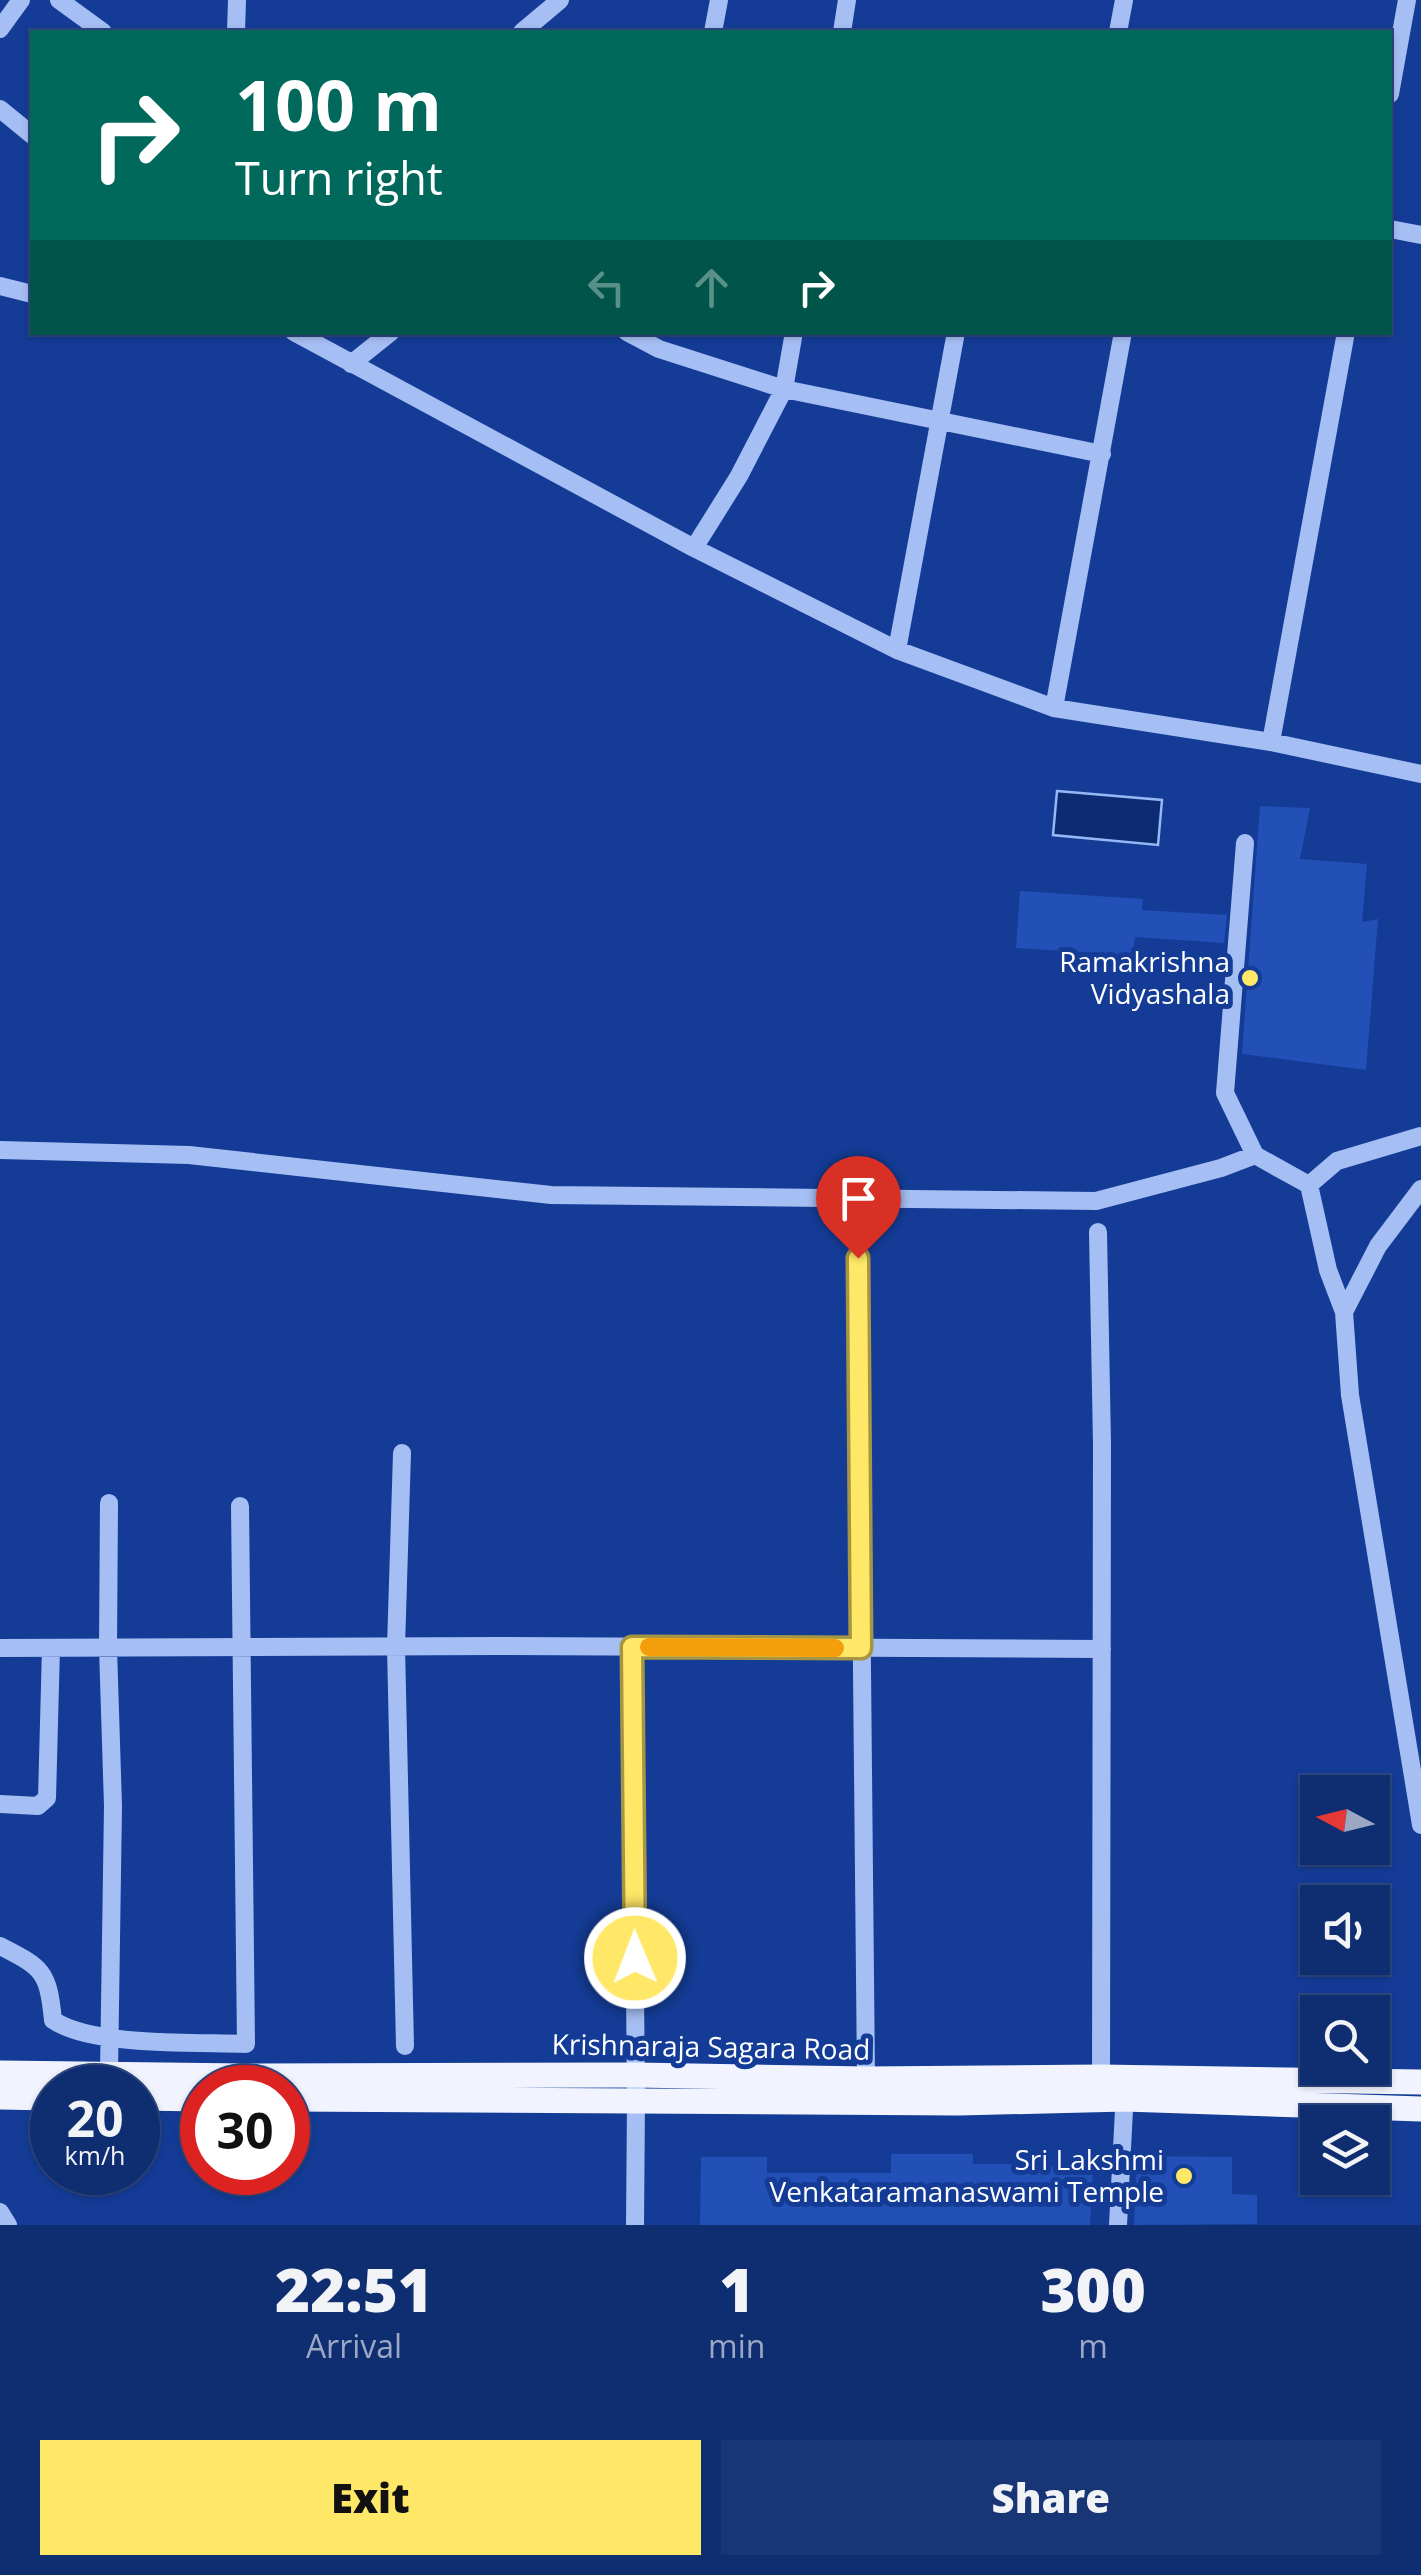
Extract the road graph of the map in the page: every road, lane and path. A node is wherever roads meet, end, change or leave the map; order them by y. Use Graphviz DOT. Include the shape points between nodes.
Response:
graph roads {
  1 [pos="21,0"];
  2 [pos="59,0"];
  3 [pos="237,0"];
  4 [pos="560,0"];
  5 [pos="719,0"];
  6 [pos="847,0"];
  7 [pos="1124,0"];
  8 [pos="1407,0"];
  9 [pos="0,29"];
  10 [pos="100,30"];
  11 [pos="236,30"];
  12 [pos="524,30"];
  13 [pos="713,30"];
  14 [pos="842,30"];
  15 [pos="1118,30"];
  16 [pos="1392,83"];
  17 [pos="0,109"];
  18 [pos="30,133"];
  19 [pos="1392,229"];
  20 [pos="1421,235"];
  21 [pos="0,286"];
  22 [pos="30,294"];
  23 [pos="299,335"];
  24 [pos="387,335"];
  25 [pos="793,335"];
  26 [pos="955,335"];
  27 [pos="1122,335"];
  28 [pos="1345,335"];
  29 [pos="660,341"];
  30 [pos="352,364"];
  31 [pos="784,389"];
  32 [pos="939,421"];
  33 [pos="1102,454"];
  34 [pos="694,548"];
  35 [pos="897,650"];
  36 [pos="1054,708"];
  37 [pos="1271,742"];
  38 [pos="1421,774"];
  39 [pos="1245,843"];
  40 [pos="1421,1136"];
  41 [pos="0,1150"];
  42 [pos="1261,1158"];
  43 [pos="1309,1185"];
  44 [pos="1421,1189"];
  45 [pos="1098,1232"];
  46 [pos="858,1258"];
  47 [pos="1344,1312"];
  48 [pos="402,1453"];
  49 [pos="109,1503"];
  50 [pos="240,1506"];
  51 [pos="396,1647"];
  52 [pos="632,1647"];
  53 [pos="0,1648"];
  54 [pos="51,1648"];
  55 [pos="108,1648"];
  56 [pos="242,1648"];
  57 [pos="861,1648"];
  58 [pos="1102,1650"];
  59 [pos="0,1804"];
  60 [pos="1421,1825"];
  61 [pos="0,1946"];
  62 [pos="109,2036"];
  63 [pos="405,2046"];
  64 [pos="108,2065"];
  65 [pos="0,2073"];
  66 [pos="30,2073"];
  67 [pos="160,2073"];
  68 [pos="866,2079"];
  69 [pos="1421,2082"];
  70 [pos="1116,2084"];
  71 [pos="636,2088"];
  72 [pos="0,2098"];
  73 [pos="30,2098"];
  74 [pos="310,2098"];
  75 [pos="1421,2109"];
  76 [pos="0,2212"];
  77 [pos="8,2225"];
  78 [pos="635,2225"];
  79 [pos="1118,2225"];
  1 -- 9 [label="street"];
  2 -- 10 [label="street"];
  3 -- 11 [label="street"];
  4 -- 12 [label="street"];
  5 -- 13 [label="street"];
  6 -- 14 [label="street"];
  7 -- 15 [label="street"];
  8 -- 16 [label="street"];
  17 -- 18 [label="street"];
  19 -- 20 [label="street"];
  21 -- 22 [label="street"];
  23 -- 30 [label="street"];
  24 -- 30 [label="street"];
  25 -- 31 [label="street"];
  26 -- 32 [label="street"];
  27 -- 33 [label="street"];
  28 -- 37 [label="street"];
  29 -- 31 [label="street"];
  30 -- 34 [label="street"];
  31 -- 32 [label="street"];
  31 -- 34 [label="street"];
  32 -- 33 [label="street"];
  32 -- 35 [label="street"];
  33 -- 36 [label="street"];
  34 -- 35 [label="street"];
  35 -- 36 [label="street"];
  36 -- 37 [label="street"];
  37 -- 38 [label="street"];
  39 -- 42 [label="street" via="1225,1093"];
  40 -- 43 [label="street" via="1337,1161"];
  41 -- 42 [label="street" via="189,1154 551,1195 1096,1201"];
  42 -- 43 [label="street"];
  43 -- 47 [label="street"];
  44 -- 47 [label="street" via="1378,1246"];
  45 -- 58 [label="street"];
  46 -- 57 [label="street"];
  47 -- 60 [label="street" via="1350,1395"];
  48 -- 51 [label="street"];
  49 -- 55 [label="street"];
  50 -- 56 [label="street"];
  51 -- 52 [label="street"];
  51 -- 56 [label="street"];
  51 -- 63 [label="street"];
  52 -- 57 [label="street"];
  52 -- 71 [label="street"];
  53 -- 54 [label="street"];
  54 -- 55 [label="street"];
  54 -- 59 [label="street" via="47,1798 38,1806"];
  55 -- 56 [label="street"];
  55 -- 62 [label="street"];
  56 -- 62 [label="street" via="246,2044"];
  57 -- 58 [label="street"];
  57 -- 68 [label="street"];
  58 -- 70 [label="street"];
  61 -- 62 [label="street" via="44,1975 53,2020"];
  62 -- 64 [label="street"];
  65 -- 66 [label="main road, Krishnaraja Sagara Road"];
  67 -- 71 [label="main road, Krishnaraja Sagara Road"];
  68 -- 70 [label="main road, Krishnaraja Sagara Road"];
  68 -- 71 [label="main road, Krishnaraja Sagara Road"];
  69 -- 70 [label="main road, Krishnaraja Sagara Road"];
  70 -- 71 [label="main road, Krishnaraja Sagara Road" via="958,2102"];
  70 -- 75 [label="main road, Krishnaraja Sagara Road"];
  70 -- 79 [label="street"];
  71 -- 74 [label="main road, Krishnaraja Sagara Road"];
  71 -- 78 [label="street"];
  72 -- 73 [label="main road"];
  76 -- 77 [label="street"];
}
